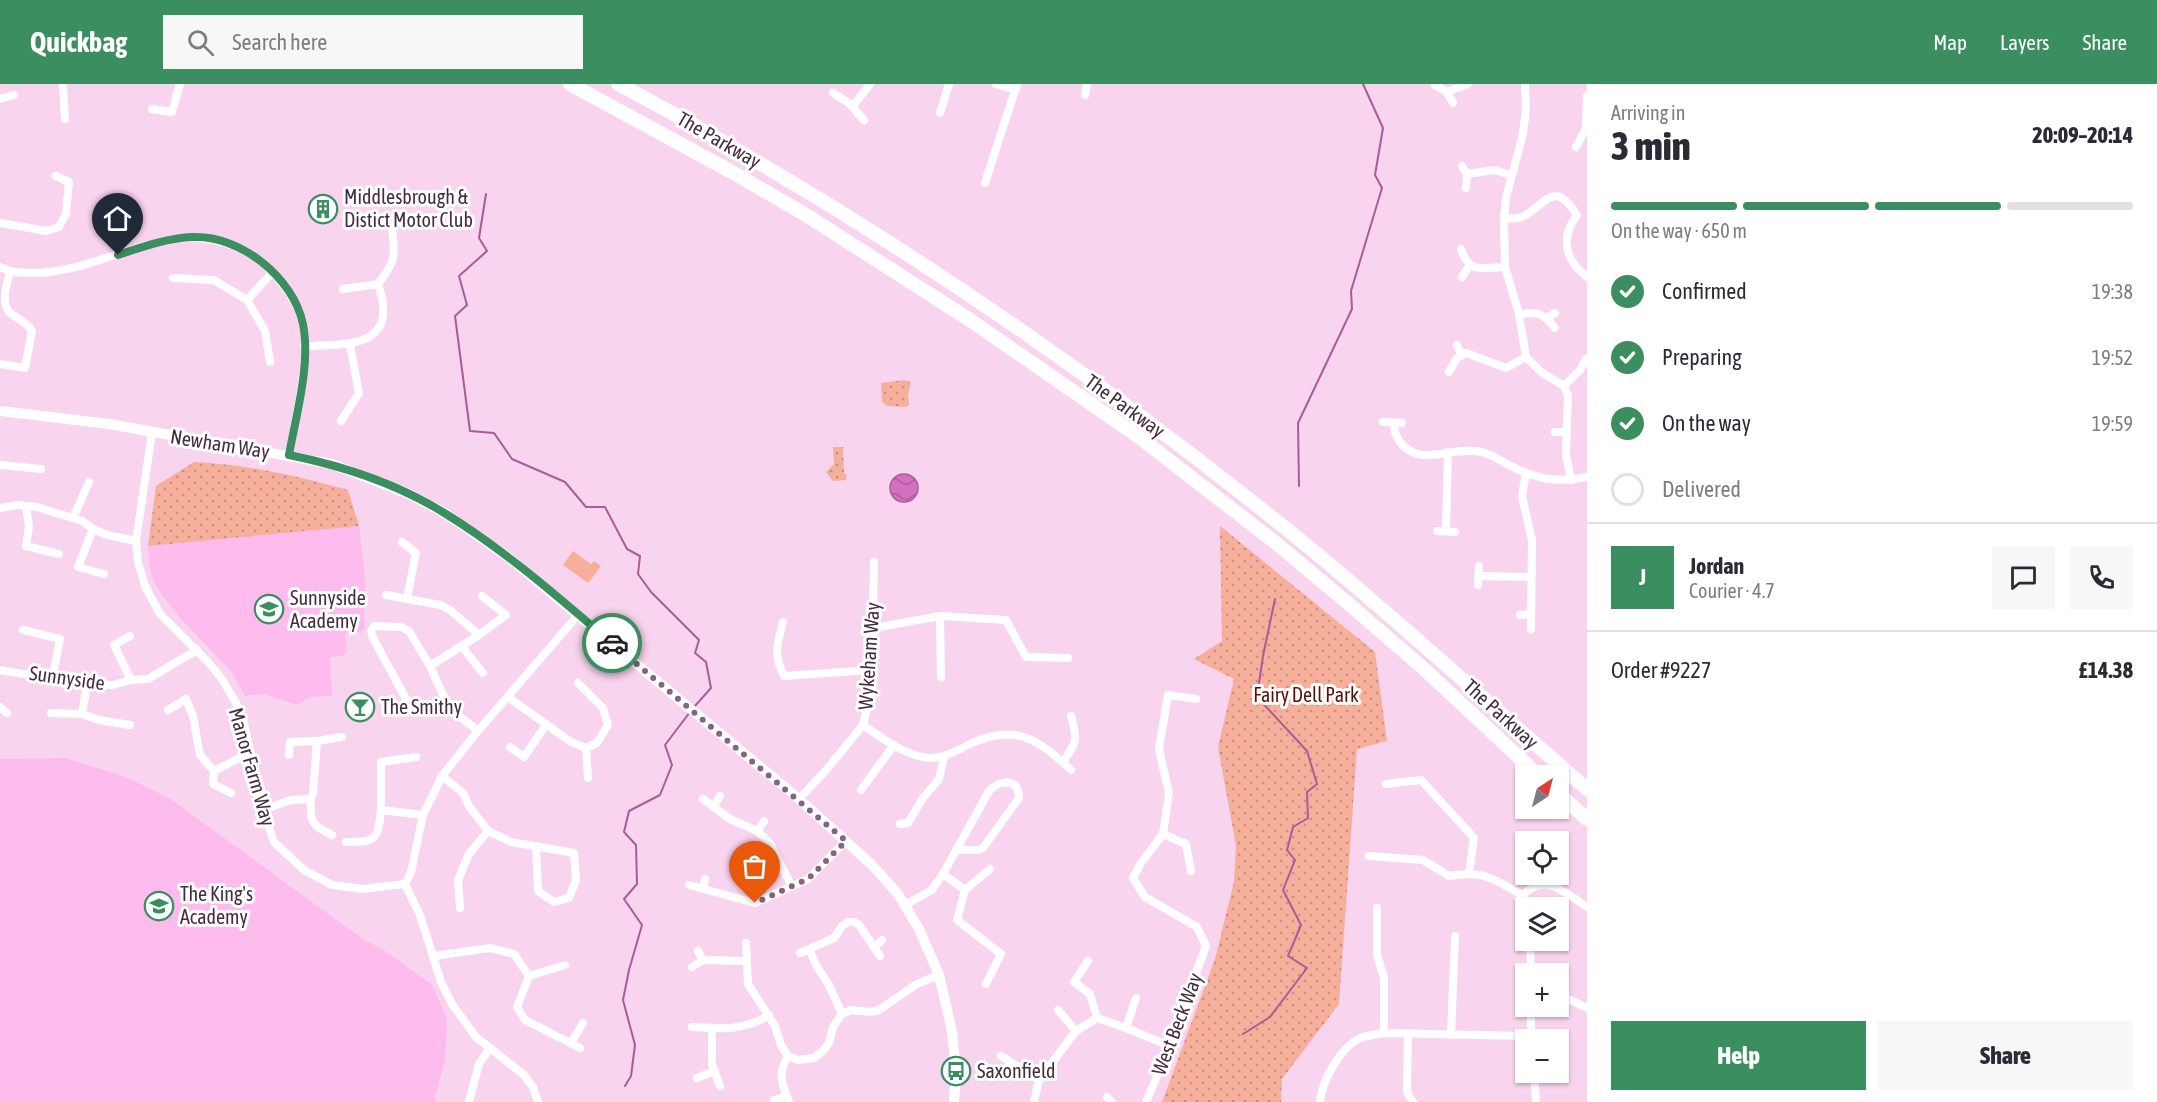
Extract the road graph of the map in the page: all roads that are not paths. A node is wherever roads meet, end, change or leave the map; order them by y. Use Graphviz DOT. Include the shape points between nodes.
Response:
graph roads {
  1 [pos="63,84"];
  2 [pos="180,84"];
  3 [pos="570,84"];
  4 [pos="618,84"];
  5 [pos="870,84"];
  6 [pos="949,84"];
  7 [pos="996,84"];
  8 [pos="1087,84"];
  9 [pos="1468,84"];
  10 [pos="1525,84"];
  11 [pos="1435,85"];
  12 [pos="1016,87"];
  13 [pos="1447,92"];
  14 [pos="833,93"];
  15 [pos="14,95"];
  16 [pos="1085,95"];
  17 [pos="1587,96"];
  18 [pos="0,99"];
  19 [pos="1453,103"];
  20 [pos="853,106"];
  21 [pos="152,109"];
  22 [pos="940,113"];
  23 [pos="65,119"];
  24 [pos="864,120"];
  25 [pos="1586,128"];
  26 [pos="1576,147"];
  27 [pos="1462,166"];
  28 [pos="1467,174"];
  29 [pos="1511,175"];
  30 [pos="56,176"];
  31 [pos="986,183"];
  32 [pos="1466,188"];
  33 [pos="1587,213"];
  34 [pos="1577,215"];
  35 [pos="1504,218"];
  36 [pos="0,223"];
  37 [pos="392,229"];
  38 [pos="1461,249"];
  39 [pos="1469,266"];
  40 [pos="0,267"];
  41 [pos="1505,267"];
  42 [pos="10,272"];
  43 [pos="273,272"];
  44 [pos="1462,277"];
  45 [pos="1587,277"];
  46 [pos="173,278"];
  47 [pos="378,284"];
  48 [pos="343,289"];
  49 [pos="247,300"];
  50 [pos="1555,312"];
  51 [pos="1520,314"];
  52 [pos="1547,318"];
  53 [pos="1555,328"];
  54 [pos="350,345"];
  55 [pos="1457,345"];
  56 [pos="304,346"];
  57 [pos="1461,354"];
  58 [pos="1526,357"];
  59 [pos="1586,359"];
  60 [pos="270,362"];
  61 [pos="0,364"];
  62 [pos="1449,372"];
  63 [pos="1564,386"];
  64 [pos="0,411"];
  65 [pos="341,421"];
  66 [pos="1383,422"];
  67 [pos="1555,432"];
  68 [pos="1567,432"];
  69 [pos="152,433"];
  70 [pos="1448,452"];
  71 [pos="289,455"];
  72 [pos="0,465"];
  73 [pos="41,469"];
  74 [pos="1526,473"];
  75 [pos="1587,477"];
  76 [pos="1571,480"];
  77 [pos="89,482"];
  78 [pos="26,506"];
  79 [pos="0,508"];
  80 [pos="73,518"];
  81 [pos="93,529"];
  82 [pos="1437,531"];
  83 [pos="1446,531"];
  84 [pos="1455,532"];
  85 [pos="136,541"];
  86 [pos="402,542"];
  87 [pos="59,554"];
  88 [pos="874,562"];
  89 [pos="1479,566"];
  90 [pos="104,574"];
  91 [pos="1479,576"];
  92 [pos="1531,577"];
  93 [pos="1478,585"];
  94 [pos="386,595"];
  95 [pos="482,596"];
  96 [pos="407,598"];
  97 [pos="1531,614"];
  98 [pos="578,615"];
  99 [pos="1520,615"];
  100 [pos="940,616"];
  101 [pos="783,622"];
  102 [pos="873,628"];
  103 [pos="1531,629"];
  104 [pos="23,630"];
  105 [pos="479,634"];
  106 [pos="130,636"];
  107 [pos="462,647"];
  108 [pos="197,650"];
  109 [pos="1068,658"];
  110 [pos="429,666"];
  111 [pos="0,670"];
  112 [pos="872,670"];
  113 [pos="483,673"];
  114 [pos="941,677"];
  115 [pos="52,680"];
  116 [pos="131,680"];
  117 [pos="578,683"];
  118 [pos="87,685"];
  119 [pos="508,697"];
  120 [pos="1196,699"];
  121 [pos="0,707"];
  122 [pos="449,708"];
  123 [pos="168,710"];
  124 [pos="8,713"];
  125 [pos="51,713"];
  126 [pos="82,714"];
  127 [pos="1071,716"];
  128 [pos="863,724"];
  129 [pos="546,725"];
  130 [pos="130,726"];
  131 [pos="478,731"];
  132 [pos="342,737"];
  133 [pos="317,741"];
  134 [pos="894,745"];
  135 [pos="510,747"];
  136 [pos="586,748"];
  137 [pos="249,753"];
  138 [pos="289,755"];
  139 [pos="944,757"];
  140 [pos="416,758"];
  141 [pos="1063,762"];
  142 [pos="1527,765"];
  143 [pos="1071,770"];
  144 [pos="214,771"];
  145 [pos="442,776"];
  146 [pos="588,778"];
  147 [pos="1386,784"];
  148 [pos="1587,789"];
  149 [pos="861,790"];
  150 [pos="231,793"];
  151 [pos="720,796"];
  152 [pos="310,799"];
  153 [pos="703,799"];
  154 [pos="799,799"];
  155 [pos="1569,803"];
  156 [pos="712,807"];
  157 [pos="263,810"];
  158 [pos="381,810"];
  159 [pos="423,815"];
  160 [pos="1587,819"];
  161 [pos="764,821"];
  162 [pos="900,824"];
  163 [pos="488,831"];
  164 [pos="758,831"];
  165 [pos="1163,834"];
  166 [pos="332,835"];
  167 [pos="846,841"];
  168 [pos="346,842"];
  169 [pos="536,846"];
  170 [pos="957,850"];
  171 [pos="1369,856"];
  172 [pos="990,869"];
  173 [pos="1191,871"];
  174 [pos="1469,873"];
  175 [pos="943,874"];
  176 [pos="705,879"];
  177 [pos="405,884"];
  178 [pos="689,885"];
  179 [pos="792,885"];
  180 [pos="703,889"];
  181 [pos="965,890"];
  182 [pos="1523,895"];
  183 [pos="905,905"];
  184 [pos="1587,907"];
  185 [pos="460,908"];
  186 [pos="1377,908"];
  187 [pos="1455,936"];
  188 [pos="882,940"];
  189 [pos="746,943"];
  190 [pos="874,948"];
  191 [pos="809,949"];
  192 [pos="698,951"];
  193 [pos="800,953"];
  194 [pos="434,956"];
  195 [pos="880,956"];
  196 [pos="703,960"];
  197 [pos="746,961"];
  198 [pos="1088,961"];
  199 [pos="565,965"];
  200 [pos="692,967"];
  201 [pos="939,975"];
  202 [pos="529,976"];
  203 [pos="986,984"];
  204 [pos="1136,998"];
  205 [pos="1569,999"];
  206 [pos="1587,1008"];
  207 [pos="1058,1010"];
  208 [pos="842,1014"];
  209 [pos="769,1015"];
  210 [pos="1097,1018"];
  211 [pos="583,1023"];
  212 [pos="692,1027"];
  213 [pos="712,1028"];
  214 [pos="1126,1028"];
  215 [pos="1077,1031"];
  216 [pos="1384,1033"];
  217 [pos="1408,1033"];
  218 [pos="1451,1035"];
  219 [pos="1515,1037"];
  220 [pos="571,1043"];
  221 [pos="1170,1046"];
  222 [pos="490,1048"];
  223 [pos="580,1048"];
  224 [pos="788,1056"];
  225 [pos="1001,1056"];
  226 [pos="715,1071"];
  227 [pos="697,1078"];
  228 [pos="1039,1080"];
  229 [pos="1535,1083"];
  230 [pos="720,1086"];
  231 [pos="788,1099"];
  232 [pos="774,1100"];
  233 [pos="469,1102"];
  234 [pos="538,1102"];
  235 [pos="954,1102"];
  236 [pos="1034,1102"];
  237 [pos="1146,1102"];
  238 [pos="1320,1102"];
  239 [pos="1413,1102"];
  240 [pos="1536,1102"];
  1 -- 23 [label="street"];
  2 -- 21 [label="street" via="172,112"];
  3 -- 142 [label="highway, The Parkway" via="806,215 970,320 1130,431 1216,495 1350,605"];
  4 -- 148 [label="highway, The Parkway" via="901,249 1125,404 1318,555"];
  5 -- 20 [label="street"];
  6 -- 22 [label="street"];
  7 -- 12 [label="street"];
  8 -- 16 [label="street"];
  9 -- 13 [label="street"];
  10 -- 29 [label="street" via="1523,134"];
  11 -- 13 [label="street"];
  12 -- 31 [label="street"];
  13 -- 19 [label="street"];
  14 -- 20 [label="street"];
  15 -- 18 [label="street"];
  17 -- 25 [label="street"];
  20 -- 24 [label="street"];
  25 -- 26 [label="street"];
  27 -- 28 [label="street"];
  28 -- 29 [label="street" via="1494,170"];
  28 -- 32 [label="street"];
  29 -- 35 [label="street"];
  30 -- 36 [label="street" via="69,182 66,214 59,227 46,231"];
  33 -- 34 [label="street"];
  34 -- 35 [label="street" via="1565,200 1554,197 1525,216"];
  34 -- 45 [label="street" via="1569,228 1567,249 1576,268"];
  35 -- 41 [label="street"];
  37 -- 47 [label="street" via="395,252"];
  38 -- 39 [label="street"];
  39 -- 41 [label="street"];
  39 -- 44 [label="street"];
  40 -- 42 [label="street"];
  41 -- 51 [label="street"];
  42 -- 43 [label="street" via="56,273 160,242 195,237 219,240 240,249"];
  42 -- 61 [label="street" via="4,302 8,311 26,322 32,331 25,368"];
  43 -- 49 [label="street"];
  43 -- 56 [label="street" via="296,305 303,323"];
  46 -- 49 [label="street" via="214,280"];
  47 -- 48 [label="street"];
  47 -- 54 [label="street" via="384,302 376,332"];
  49 -- 60 [label="street" via="265,331"];
  50 -- 52 [label="street"];
  51 -- 52 [label="street" via="1539,313"];
  51 -- 58 [label="street"];
  52 -- 53 [label="street"];
  54 -- 56 [label="street"];
  54 -- 65 [label="street" via="359,393"];
  55 -- 57 [label="street"];
  56 -- 71 [label="street"];
  57 -- 58 [label="street" via="1473,354 1506,368"];
  57 -- 62 [label="street"];
  58 -- 63 [label="street"];
  59 -- 63 [label="street"];
  63 -- 68 [label="street" via="1568,396"];
  64 -- 69 [label="street, Newham Way"];
  66 -- 70 [label="street" via="1398,423 1394,429 1399,441 1410,450 1424,456"];
  67 -- 68 [label="street"];
  68 -- 76 [label="street"];
  69 -- 71 [label="street, Newham Way"];
  69 -- 85 [label="street, Manor Farm Way"];
  70 -- 74 [label="street" via="1482,452"];
  70 -- 83 [label="street"];
  71 -- 98 [label="street, Newham Way" via="372,478 446,514 508,557"];
  72 -- 73 [label="street"];
  74 -- 76 [label="street"];
  74 -- 92 [label="street" via="1522,496 1532,540"];
  75 -- 76 [label="street"];
  77 -- 80 [label="street"];
  78 -- 79 [label="street"];
  78 -- 80 [label="street"];
  78 -- 87 [label="street" via="27,546"];
  80 -- 81 [label="street"];
  81 -- 85 [label="street"];
  81 -- 90 [label="street" via="78,567"];
  82 -- 83 [label="street"];
  83 -- 84 [label="street"];
  85 -- 108 [label="street, Manor Farm Way" via="145,586 160,614"];
  86 -- 96 [label="street" via="416,553"];
  88 -- 102 [label="street, Wykeham Way"];
  89 -- 91 [label="street"];
  91 -- 92 [label="street"];
  91 -- 93 [label="street"];
  92 -- 97 [label="street"];
  94 -- 96 [label="street"];
  95 -- 105 [label="street" via="506,615"];
  96 -- 105 [label="street" via="440,605"];
  97 -- 99 [label="street"];
  97 -- 103 [label="street"];
  98 -- 119 [label="street"];
  98 -- 154 [label="street, Newham Way"];
  100 -- 102 [label="street"];
  100 -- 109 [label="street" via="1006,620 1026,657"];
  100 -- 114 [label="street"];
  101 -- 112 [label="street" via="776,660 784,676"];
  102 -- 112 [label="street, Wykeham Way"];
  104 -- 115 [label="street" via="60,639"];
  105 -- 107 [label="street"];
  106 -- 116 [label="street" via="114,645"];
  107 -- 110 [label="street"];
  107 -- 113 [label="street"];
  108 -- 116 [label="street, Sunnyside" via="148,679"];
  108 -- 137 [label="street, Manor Farm Way" via="236,703"];
  110 -- 122 [label="street"];
  110 -- 122 [label="street" via="408,631 401,627 374,627 371,631 411,708"];
  111 -- 115 [label="street, Sunnyside"];
  112 -- 128 [label="street, Wykeham Way"];
  115 -- 118 [label="street, Sunnyside"];
  116 -- 118 [label="street, Sunnyside"];
  117 -- 136 [label="street" via="603,708 608,725 597,742"];
  118 -- 126 [label="street"];
  119 -- 129 [label="street"];
  119 -- 131 [label="street"];
  120 -- 165 [label="street" via="1168,695 1159,749 1169,794"];
  121 -- 124 [label="street"];
  122 -- 131 [label="street"];
  123 -- 144 [label="street" via="186,699 200,755"];
  125 -- 126 [label="street"];
  126 -- 130 [label="street"];
  127 -- 141 [label="street" via="1075,745"];
  128 -- 134 [label="street"];
  128 -- 154 [label="street, Wykeham Way"];
  129 -- 135 [label="street" via="524,758"];
  129 -- 136 [label="street"];
  131 -- 145 [label="street"];
  132 -- 133 [label="street"];
  133 -- 138 [label="street" via="290,742"];
  133 -- 152 [label="street"];
  134 -- 139 [label="street" via="911,754"];
  134 -- 149 [label="street"];
  136 -- 146 [label="street"];
  137 -- 144 [label="street"];
  137 -- 157 [label="street, Manor Farm Way"];
  139 -- 141 [label="street" via="984,737 1009,734 1035,740"];
  139 -- 162 [label="street" via="939,779 908,823"];
  140 -- 158 [label="street" via="381,762"];
  141 -- 143 [label="street"];
  144 -- 150 [label="street" via="213,784"];
  145 -- 159 [label="street"];
  145 -- 163 [label="street" via="463,793"];
  147 -- 174 [label="street" via="1421,780 1474,838"];
  151 -- 156 [label="street"];
  152 -- 157 [label="street" via="291,800"];
  152 -- 166 [label="street" via="315,826"];
  153 -- 156 [label="street"];
  154 -- 167 [label="street, Newham Way"];
  155 -- 160 [label="highway"];
  156 -- 164 [label="street"];
  157 -- 177 [label="street, Manor Farm Way" via="274,842 304,870 332,885 362,889"];
  158 -- 159 [label="street"];
  158 -- 168 [label="street" via="374,838"];
  159 -- 177 [label="street"];
  161 -- 164 [label="street"];
  163 -- 169 [label="street" via="511,842"];
  163 -- 185 [label="street" via="469,855 458,880"];
  164 -- 179 [label="street" via="771,845"];
  165 -- 173 [label="street" via="1186,844"];
  165 -- 221 [label="street, West Beck Way" via="1133,879 1145,897 1197,927 1206,946"];
  167 -- 179 [label="street" via="814,874"];
  167 -- 183 [label="street, Newham Way"];
  169 -- 169 [label="street" via="574,853 576,880 569,898 554,902 538,891"];
  170 -- 170 [label="street" via="983,848 1019,798 1013,784 995,784 989,791"];
  170 -- 175 [label="street"];
  171 -- 174 [label="street" via="1423,860 1449,876"];
  172 -- 181 [label="street"];
  174 -- 182 [label="street" via="1485,875"];
  175 -- 181 [label="street"];
  175 -- 183 [label="street" via="932,890"];
  176 -- 180 [label="street"];
  177 -- 194 [label="street"];
  178 -- 180 [label="street"];
  179 -- 180 [label="street" via="755,903"];
  181 -- 203 [label="street" via="957,920 1001,954"];
  182 -- 184 [label="street" via="1532,886 1551,884"];
  183 -- 201 [label="street, Newham Way"];
  186 -- 216 [label="street" via="1377,955 1384,978"];
  187 -- 218 [label="street"];
  188 -- 190 [label="street"];
  189 -- 197 [label="street"];
  190 -- 191 [label="street" via="854,921 843,926 834,938"];
  190 -- 195 [label="street"];
  191 -- 193 [label="street"];
  191 -- 208 [label="street"];
  192 -- 196 [label="street"];
  194 -- 202 [label="street" via="490,948 514,954"];
  194 -- 222 [label="street" via="452,1004 476,1037"];
  196 -- 197 [label="street"];
  196 -- 200 [label="street"];
  197 -- 209 [label="street" via="748,984"];
  198 -- 210 [label="street" via="1074,982 1090,994"];
  199 -- 202 [label="street"];
  201 -- 208 [label="street" via="917,984 879,1010"];
  201 -- 235 [label="street, Newham Way" via="952,1031"];
  202 -- 220 [label="street" via="517,1007 525,1020"];
  204 -- 214 [label="street"];
  205 -- 206 [label="street"];
  207 -- 215 [label="street"];
  208 -- 224 [label="street" via="829,1043 814,1058 798,1060"];
  209 -- 213 [label="street" via="744,1028"];
  209 -- 224 [label="street"];
  210 -- 214 [label="street"];
  210 -- 215 [label="street"];
  211 -- 220 [label="street"];
  212 -- 213 [label="street"];
  213 -- 226 [label="street"];
  214 -- 221 [label="street"];
  215 -- 228 [label="street"];
  216 -- 217 [label="street"];
  216 -- 238 [label="street" via="1360,1038 1340,1055 1321,1089"];
  217 -- 218 [label="street"];
  217 -- 239 [label="street" via="1407,1092"];
  218 -- 219 [label="street"];
  220 -- 223 [label="street"];
  221 -- 237 [label="street, West Beck Way"];
  222 -- 233 [label="street" via="479,1064"];
  222 -- 234 [label="street" via="524,1076"];
  224 -- 231 [label="street" via="780,1077"];
  225 -- 228 [label="street"];
  226 -- 227 [label="street"];
  226 -- 230 [label="street"];
  228 -- 236 [label="street"];
  229 -- 240 [label="street"];
  231 -- 232 [label="street"];
}
